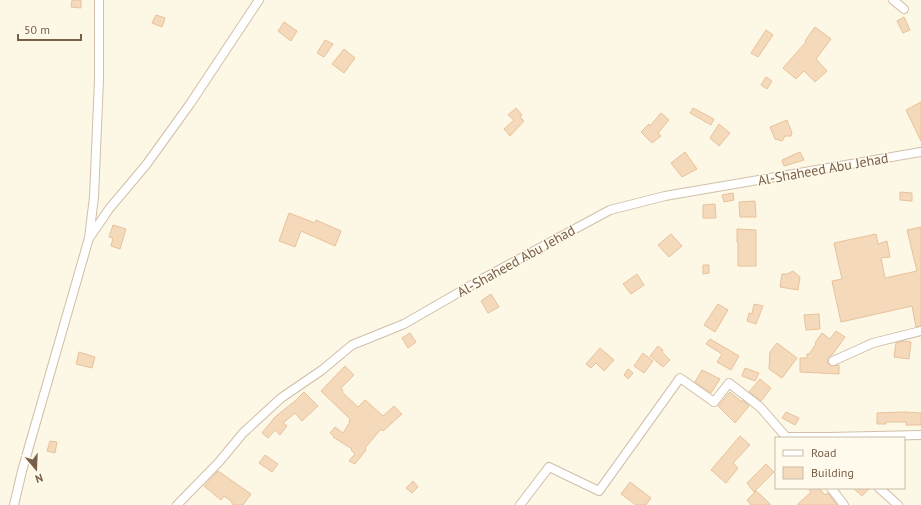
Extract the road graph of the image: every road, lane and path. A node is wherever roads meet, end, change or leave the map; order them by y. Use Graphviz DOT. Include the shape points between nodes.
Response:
graph roads {
  1 [pos="99,0"];
  2 [pos="894,0"];
  3 [pos="255,1"];
  4 [pos="904,9"];
  5 [pos="921,152"];
  6 [pos="89,238"];
  7 [pos="921,330"];
  8 [pos="833,361"];
  9 [pos="921,435"];
  10 [pos="787,437"];
  11 [pos="859,437"];
  12 [pos="832,489"];
  13 [pos="880,489"];
  14 [pos="14,505"];
  15 [pos="177,505"];
  16 [pos="520,505"];
  17 [pos="844,505"];
  18 [pos="898,505"];
  1 -- 6 [label="street" via="99,80 94,197"];
  2 -- 4 [label="street"];
  3 -- 6 [label="street" via="190,104"];
  5 -- 15 [label="street, Al-Shaheed Abu Jehad" via="665,196 610,210 404,324 352,345 322,370 281,398 243,433"];
  6 -- 14 [label="street"];
  7 -- 8 [label="street" via="873,343"];
  9 -- 11 [label="street"];
  10 -- 16 [label="street" via="760,407 729,382 714,402 680,378 599,492 549,467"];
  12 -- 17 [label="street"];
  13 -- 18 [label="street"];
}
